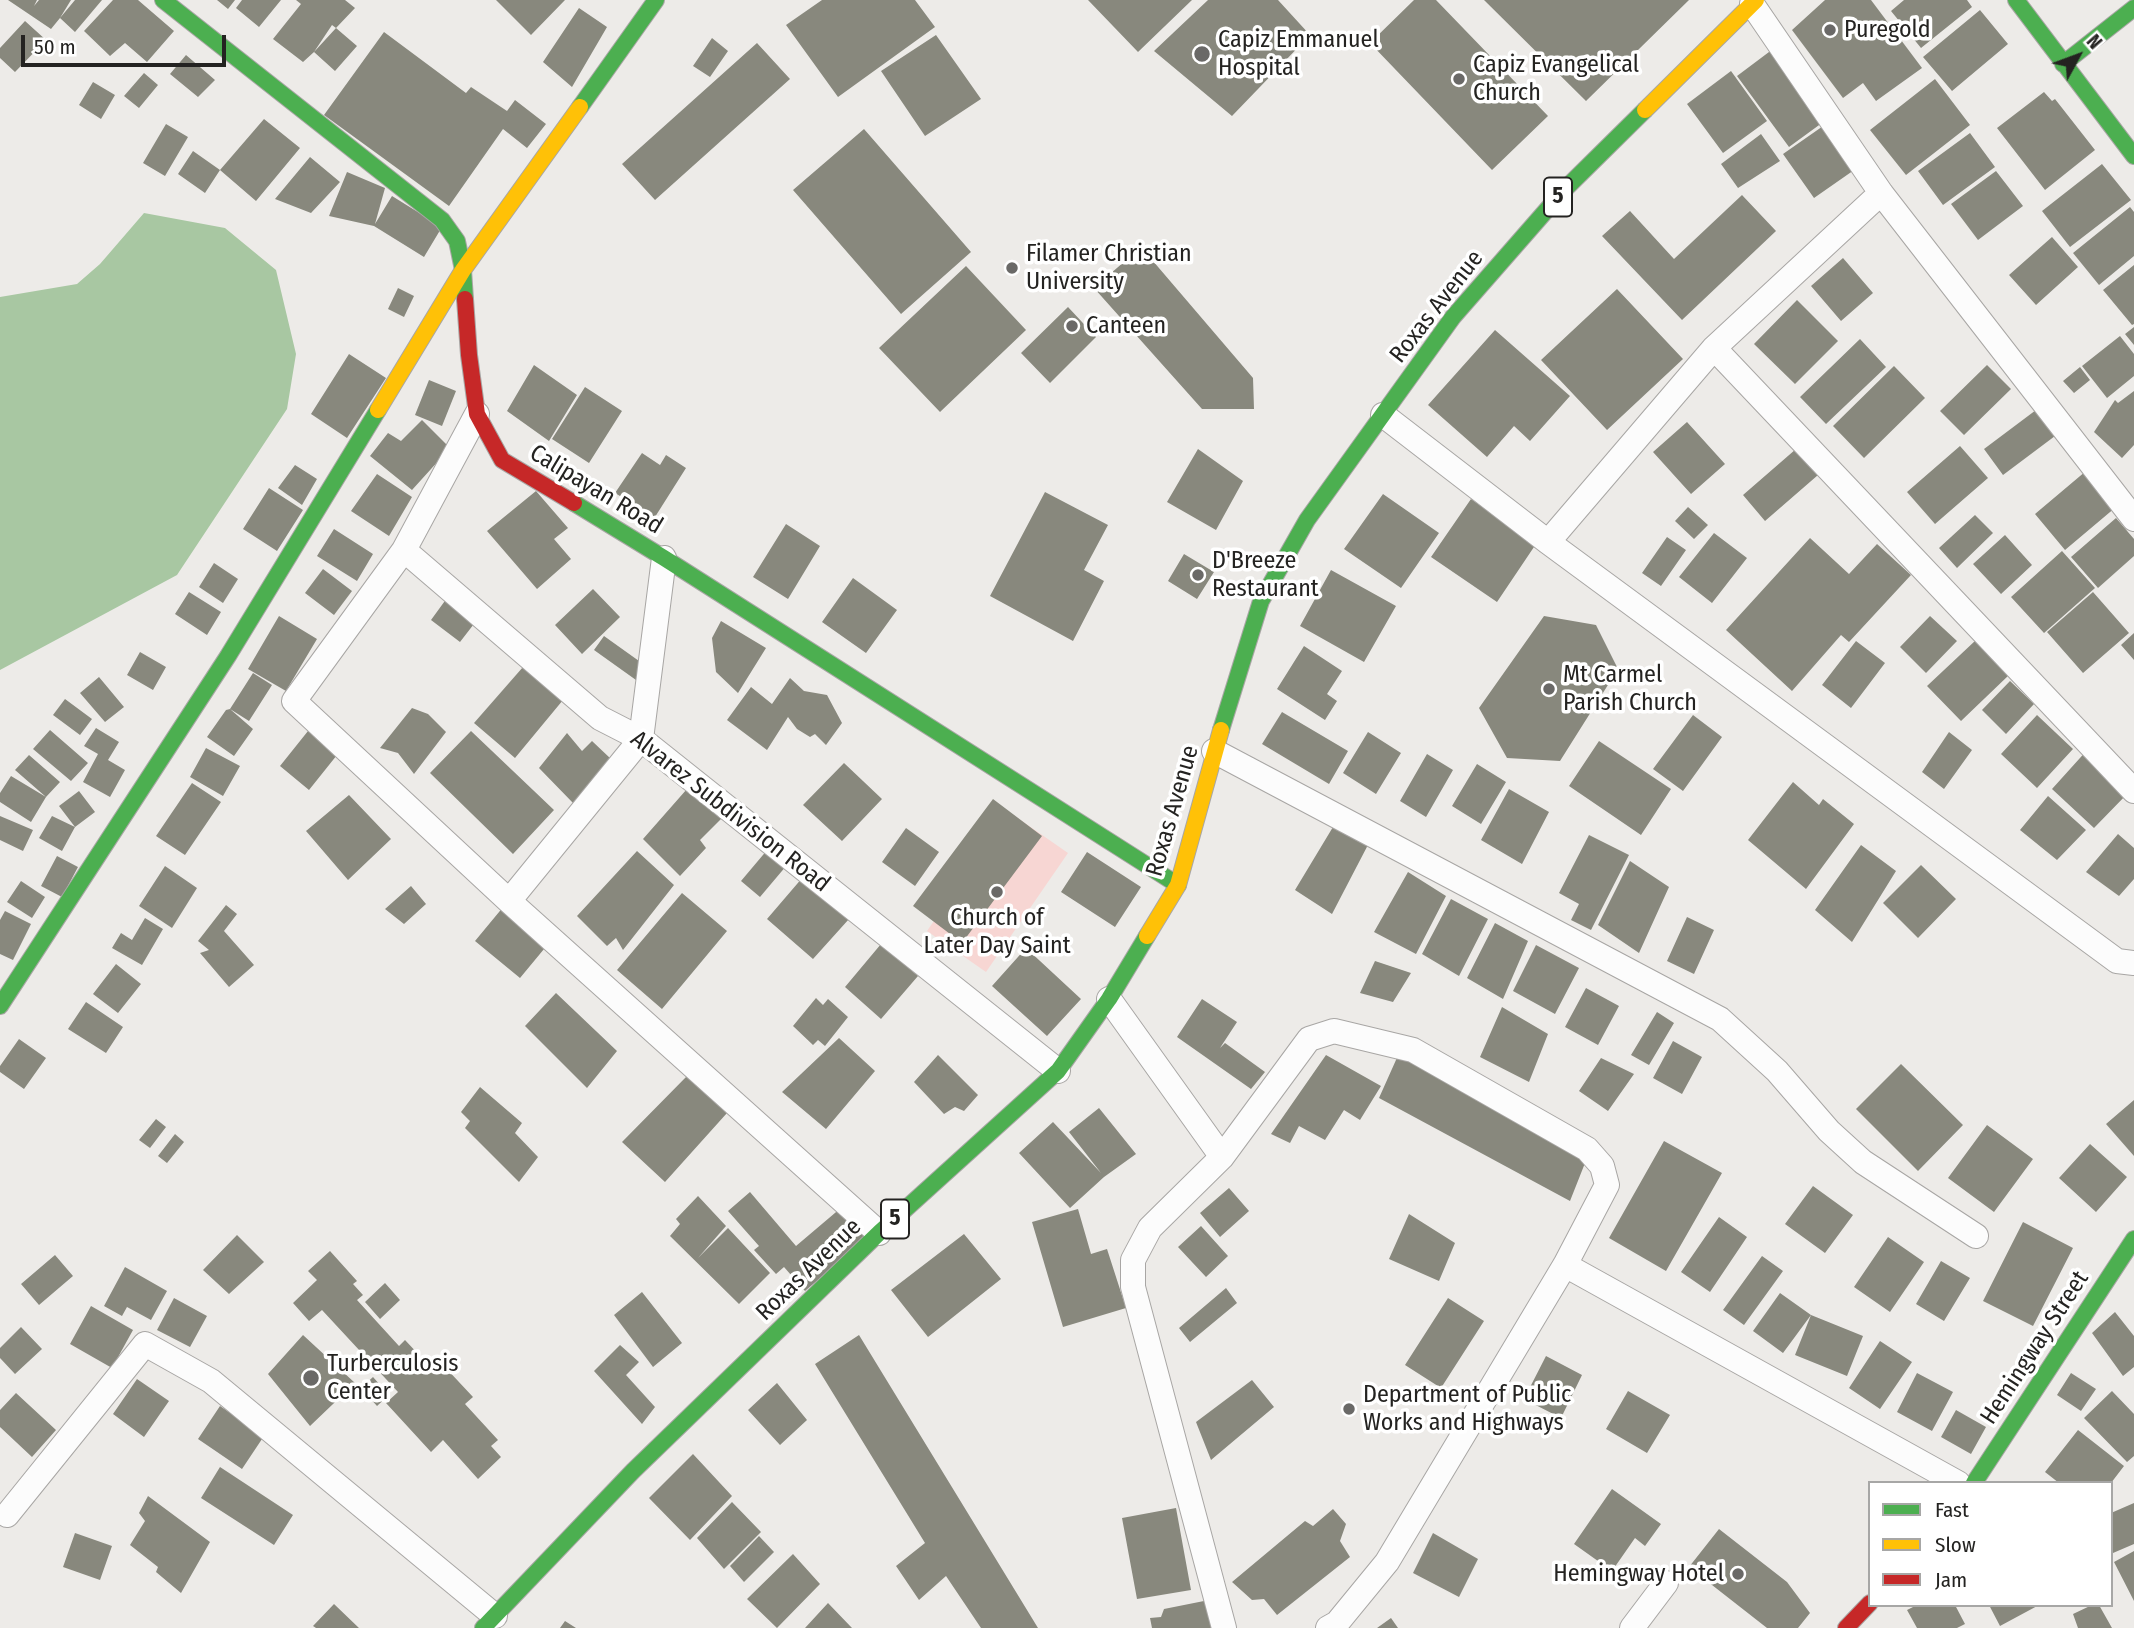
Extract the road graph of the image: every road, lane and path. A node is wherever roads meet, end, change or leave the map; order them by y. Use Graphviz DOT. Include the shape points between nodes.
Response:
graph roads {
  1 [pos="163,0"];
  2 [pos="656,0"];
  3 [pos="2016,0"];
  4 [pos="1754,2"];
  5 [pos="2134,8"];
  6 [pos="2063,64"];
  7 [pos="2134,156"];
  8 [pos="1881,193"];
  9 [pos="463,270"];
  10 [pos="1714,348"];
  11 [pos="477,414"];
  12 [pos="1383,415"];
  13 [pos="2134,519"];
  14 [pos="1548,542"];
  15 [pos="404,550"];
  16 [pos="664,558"];
  17 [pos="641,739"];
  18 [pos="1214,751"];
  19 [pos="2125,762"];
  20 [pos="2134,791"];
  21 [pos="1178,885"];
  22 [pos="509,901"];
  23 [pos="2134,963"];
  24 [pos="1109,999"];
  25 [pos="0,1006"];
  26 [pos="1058,1071"];
  27 [pos="1222,1157"];
  28 [pos="879,1233"];
  29 [pos="1976,1236"];
  30 [pos="2134,1239"];
  31 [pos="1565,1265"];
  32 [pos="1954,1481"];
  33 [pos="1975,1481"];
  34 [pos="7,1516"];
  35 [pos="1665,1583"];
  36 [pos="1868,1606"];
  37 [pos="489,1622"];
  38 [pos="1224,1628"];
  39 [pos="1328,1628"];
  40 [pos="1632,1628"];
  41 [pos="1846,1628"];
  1 -- 9 [label="main road, Calipayan Road" via="442,220 457,241"];
  2 -- 9 [label="main road"];
  3 -- 6 [label="main road"];
  4 -- 8 [label="street"];
  4 -- 12 [label="main road, Roxas Avenue / 5" via="1565,189 1453,317"];
  5 -- 6 [label="main road"];
  6 -- 7 [label="main road"];
  8 -- 10 [label="street"];
  8 -- 13 [label="street"];
  9 -- 11 [label="main road, Calipayan Road"];
  9 -- 25 [label="main road" via="228,656"];
  10 -- 14 [label="street"];
  10 -- 19 [label="street"];
  11 -- 15 [label="street"];
  11 -- 16 [label="main road, Calipayan Road" via="502,460"];
  12 -- 14 [label="street"];
  12 -- 18 [label="main road, Roxas Avenue / 5" via="1307,520 1261,601"];
  14 -- 23 [label="street" via="2118,961"];
  15 -- 17 [label="street, Alvarez Subdivision Road" via="600,718"];
  15 -- 22 [label="street" via="294,701"];
  16 -- 17 [label="street"];
  16 -- 21 [label="main road, Calipayan Road"];
  17 -- 22 [label="street"];
  17 -- 26 [label="street, Alvarez Subdivision Road"];
  18 -- 21 [label="main road, Roxas Avenue / 5"];
  18 -- 29 [label="street" via="1720,1019 1777,1071 1863,1162"];
  19 -- 20 [label="street"];
  21 -- 24 [label="main road, Roxas Avenue / 5"];
  22 -- 28 [label="street"];
  24 -- 26 [label="main road, Roxas Avenue / 5"];
  24 -- 27 [label="street"];
  26 -- 28 [label="main road, Roxas Avenue / 5"];
  27 -- 31 [label="street" via="1309,1039 1334,1031 1413,1050 1587,1149 1602,1166 1607,1185"];
  27 -- 38 [label="street" via="1150,1228 1133,1260 1133,1287"];
  28 -- 37 [label="main road, Roxas Avenue / 5" via="633,1471"];
  30 -- 33 [label="main road, Hemingway Street"];
  31 -- 32 [label="street"];
  31 -- 39 [label="street" via="1387,1562"];
  34 -- 37 [label="street" via="145,1344 211,1381"];
  35 -- 40 [label="street"];
  36 -- 41 [label="main road"];
}
